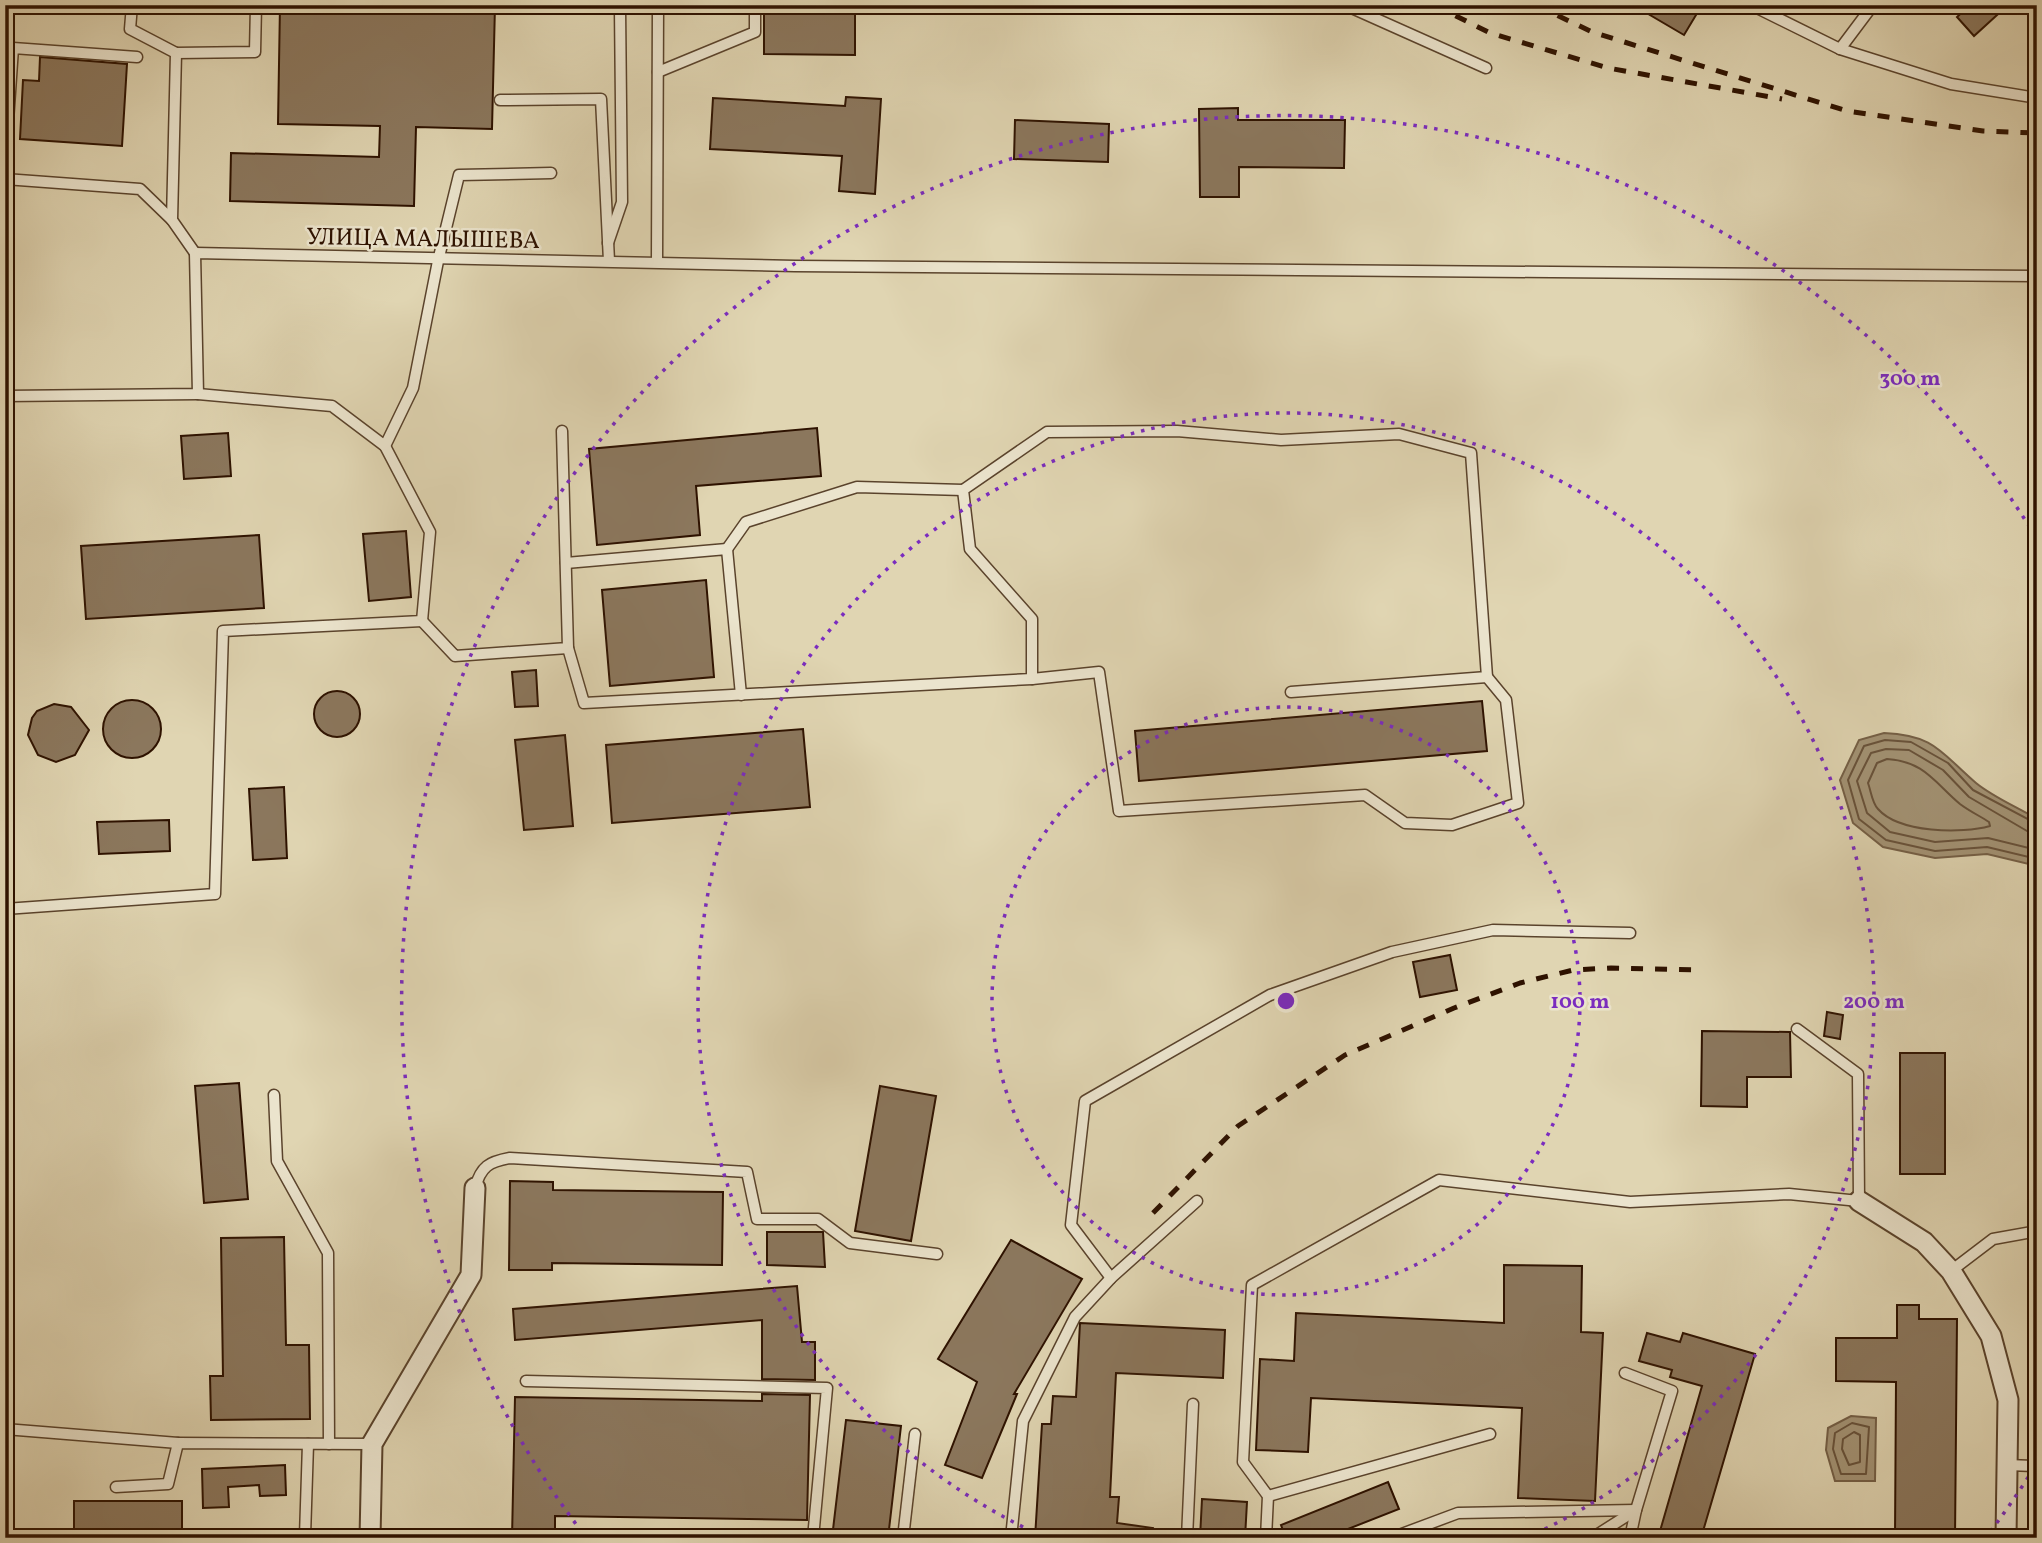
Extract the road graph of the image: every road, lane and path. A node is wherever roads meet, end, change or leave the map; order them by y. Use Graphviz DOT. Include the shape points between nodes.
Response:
graph roads {
  1 [pos="132,5"];
  2 [pos="256,5"];
  3 [pos="658,5"];
  4 [pos="755,5"];
  5 [pos="1345,5"];
  6 [pos="1751,5"];
  7 [pos="1873,5"];
  8 [pos="505,6"];
  9 [pos="1840,49"];
  10 [pos="176,52"];
  11 [pos="137,57"];
  12 [pos="1486,68"];
  13 [pos="658,72"];
  14 [pos="2037,98"];
  15 [pos="500,100"];
  16 [pos="5,165"];
  17 [pos="551,173"];
  18 [pos="5,179"];
  19 [pos="172,220"];
  20 [pos="608,243"];
  21 [pos="195,253"];
  22 [pos="438,261"];
  23 [pos="609,261"];
  24 [pos="657,262"];
  25 [pos="2037,276"];
  26 [pos="198,394"];
  27 [pos="5,396"];
  28 [pos="562,431"];
  29 [pos="385,446"];
  30 [pos="964,490"];
  31 [pos="727,549"];
  32 [pos="566,563"];
  33 [pos="422,621"];
  34 [pos="568,648"];
  35 [pos="1487,677"];
  36 [pos="1032,679"];
  37 [pos="1291,692"];
  38 [pos="741,695"];
  39 [pos="5,909"];
  40 [pos="1630,933"];
  41 [pos="1797,1028"];
  42 [pos="274,1096"];
  43 [pos="475,1188"];
  44 [pos="1197,1201"];
  45 [pos="1859,1201"];
  46 [pos="2037,1231"];
  47 [pos="937,1254"];
  48 [pos="1951,1271"];
  49 [pos="1111,1278"];
  50 [pos="1625,1373"];
  51 [pos="526,1381"];
  52 [pos="1193,1404"];
  53 [pos="5,1429"];
  54 [pos="915,1434"];
  55 [pos="1490,1434"];
  56 [pos="178,1443"];
  57 [pos="308,1444"];
  58 [pos="329,1444"];
  59 [pos="372,1444"];
  60 [pos="2007,1465"];
  61 [pos="2037,1466"];
  62 [pos="116,1487"];
  63 [pos="1268,1496"];
  64 [pos="1636,1510"];
  65 [pos="305,1536"];
  66 [pos="370,1538"];
  67 [pos="813,1538"];
  68 [pos="903,1538"];
  69 [pos="1011,1538"];
  70 [pos="1187,1538"];
  71 [pos="1266,1538"];
  72 [pos="1391,1538"];
  73 [pos="1592,1538"];
  74 [pos="1629,1538"];
  75 [pos="2006,1538"];
  1 -- 10 [label="lane" via="130,29"];
  2 -- 10 [label="lane" via="255,52"];
  3 -- 13 [label="lane"];
  4 -- 13 [label="lane" via="755,32"];
  5 -- 12 [label="lane"];
  6 -- 9 [label="lane"];
  7 -- 9 [label="lane"];
  8 -- 20 [label="lane" via="620,8 622,202"];
  9 -- 14 [label="lane" via="1951,84"];
  10 -- 19 [label="lane"];
  11 -- 16 [label="lane" via="13,48"];
  13 -- 24 [label="lane"];
  15 -- 20 [label="lane" via="601,99"];
  17 -- 22 [label="lane" via="458,175"];
  18 -- 19 [label="lane" via="140,189"];
  19 -- 21 [label="lane"];
  20 -- 23 [label="lane"];
  21 -- 22 [label="lane, УЛИЦА МАЛЫШЕВА"];
  21 -- 26 [label="lane"];
  22 -- 23 [label="lane, УЛИЦА МАЛЫШЕВА"];
  22 -- 29 [label="lane" via="413,388"];
  23 -- 24 [label="lane, УЛИЦА МАЛЫШЕВА"];
  24 -- 25 [label="lane, УЛИЦА МАЛЫШЕВА"];
  26 -- 27 [label="lane"];
  26 -- 29 [label="lane" via="332,406"];
  28 -- 32 [label="lane"];
  29 -- 33 [label="lane" via="430,532"];
  30 -- 31 [label="lane" via="857,487 746,522"];
  30 -- 35 [label="lane" via="1047,432 1177,432 1281,440 1399,434 1471,453"];
  30 -- 36 [label="lane" via="970,549 1032,620"];
  31 -- 32 [label="lane"];
  31 -- 38 [label="lane"];
  32 -- 34 [label="lane"];
  33 -- 34 [label="lane" via="455,656"];
  33 -- 39 [label="lane" via="223,631 215,894"];
  34 -- 38 [label="lane" via="584,703"];
  35 -- 36 [label="lane" via="1506,700 1518,803 1452,825 1405,823 1364,795 1119,810 1099,672"];
  35 -- 37 [label="lane"];
  36 -- 38 [label="lane"];
  40 -- 49 [label="lane" via="1493,930 1392,952 1270,995 1085,1101 1071,1226"];
  41 -- 45 [label="lane" via="1858,1074"];
  42 -- 58 [label="lane" via="277,1161 328,1253"];
  43 -- 47 [label="lane" via="479,1172 490,1162 510,1158 747,1172 757,1219 818,1219 850,1243"];
  43 -- 59 [label="street" via="471,1275"];
  44 -- 49 [label="lane"];
  45 -- 48 [label="street" via="1924,1242"];
  45 -- 63 [label="lane" via="1789,1194 1612,1201 1439,1180 1252,1285 1243,1462"];
  46 -- 48 [label="lane" via="1993,1239"];
  48 -- 60 [label="street" via="1991,1336 2008,1400"];
  49 -- 69 [label="lane" via="1074,1317 1023,1421"];
  50 -- 64 [label="lane" via="1672,1391"];
  51 -- 67 [label="lane" via="827,1388"];
  52 -- 70 [label="lane"];
  53 -- 56 [label="lane"];
  54 -- 68 [label="lane"];
  55 -- 63 [label="lane"];
  56 -- 57 [label="lane"];
  56 -- 62 [label="lane" via="168,1484"];
  57 -- 58 [label="lane"];
  57 -- 65 [label="lane"];
  58 -- 59 [label="lane"];
  59 -- 66 [label="street"];
  60 -- 61 [label="lane"];
  60 -- 75 [label="street"];
  63 -- 71 [label="lane"];
  64 -- 72 [label="lane" via="1458,1513"];
  64 -- 73 [label="lane"];
  64 -- 74 [label="lane"];
}
